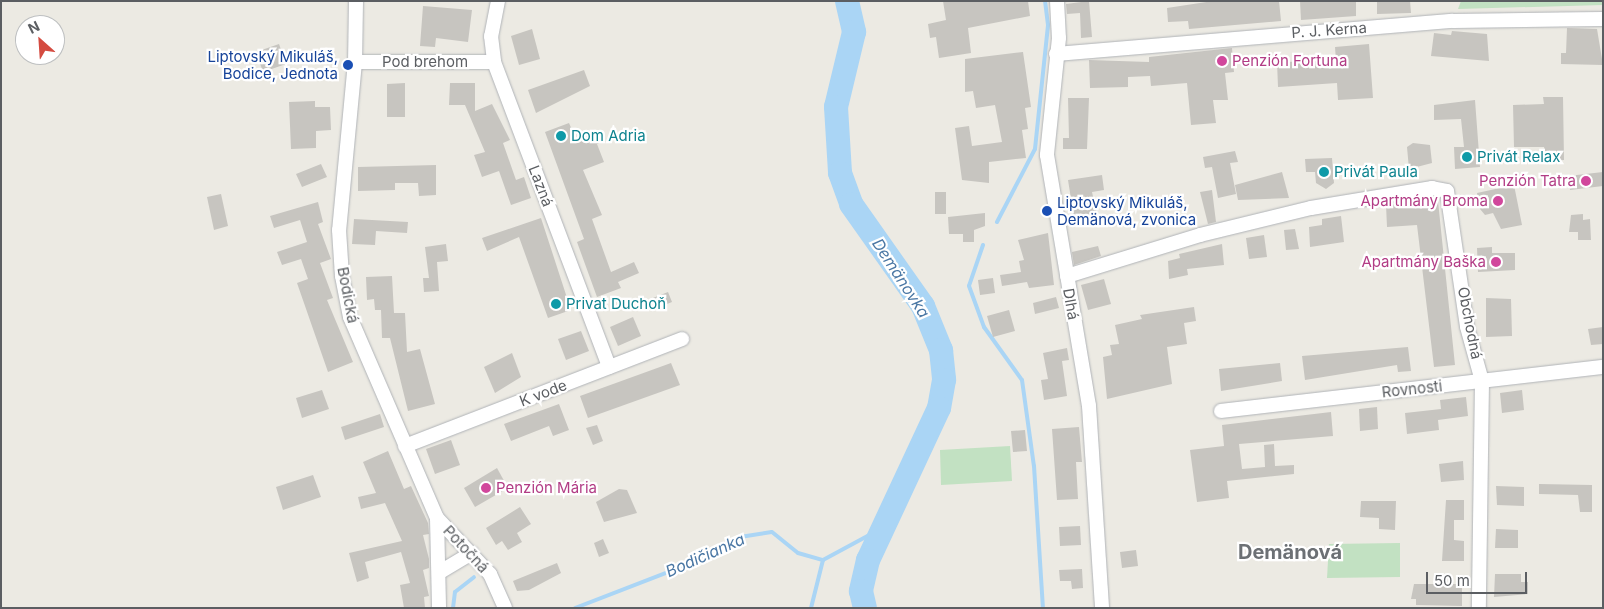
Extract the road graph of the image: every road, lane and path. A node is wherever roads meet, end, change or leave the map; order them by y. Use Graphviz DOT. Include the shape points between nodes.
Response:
graph roads {
  1 [pos="356,1"];
  2 [pos="498,1"];
  3 [pos="1057,1"];
  4 [pos="1603,19"];
  5 [pos="1056,54"];
  6 [pos="355,62"];
  7 [pos="494,62"];
  8 [pos="1066,276"];
  9 [pos="682,339"];
  10 [pos="609,367"];
  11 [pos="1603,367"];
  12 [pos="1482,381"];
  13 [pos="1221,410"];
  14 [pos="405,446"];
  15 [pos="437,518"];
  16 [pos="472,553"];
  17 [pos="440,572"];
  18 [pos="438,608"];
  19 [pos="505,608"];
  20 [pos="1102,608"];
  21 [pos="1480,608"];
  1 -- 6 [label="street, Bodická"];
  2 -- 7 [label="street, Lazná" via="491,36"];
  3 -- 5 [label="street, Dlhá"];
  4 -- 5 [label="street, P. J. Kerna" via="1453,21"];
  5 -- 8 [label="street, Dlhá" via="1047,155"];
  6 -- 7 [label="street, Pod brehom"];
  6 -- 14 [label="street, Bodická" via="339,230 342,276 350,317"];
  7 -- 10 [label="street, Lazná"];
  8 -- 12 [label="street, Obchodná" via="1200,235 1311,208 1444,189 1452,199 1468,327"];
  8 -- 20 [label="street, Dlhá" via="1090,422"];
  9 -- 10 [label="street, K vode"];
  10 -- 14 [label="street, K vode"];
  11 -- 12 [label="street, Rovnosti"];
  12 -- 13 [label="street, Rovnosti"];
  12 -- 21 [label="street, Obchodná"];
  14 -- 15 [label="street, Bodická"];
  15 -- 16 [label="street, Potočná"];
  15 -- 17 [label="street, Bodická"];
  16 -- 17 [label="street"];
  16 -- 19 [label="street, Potočná" via="490,574"];
  17 -- 18 [label="street, Bodická"];
}
